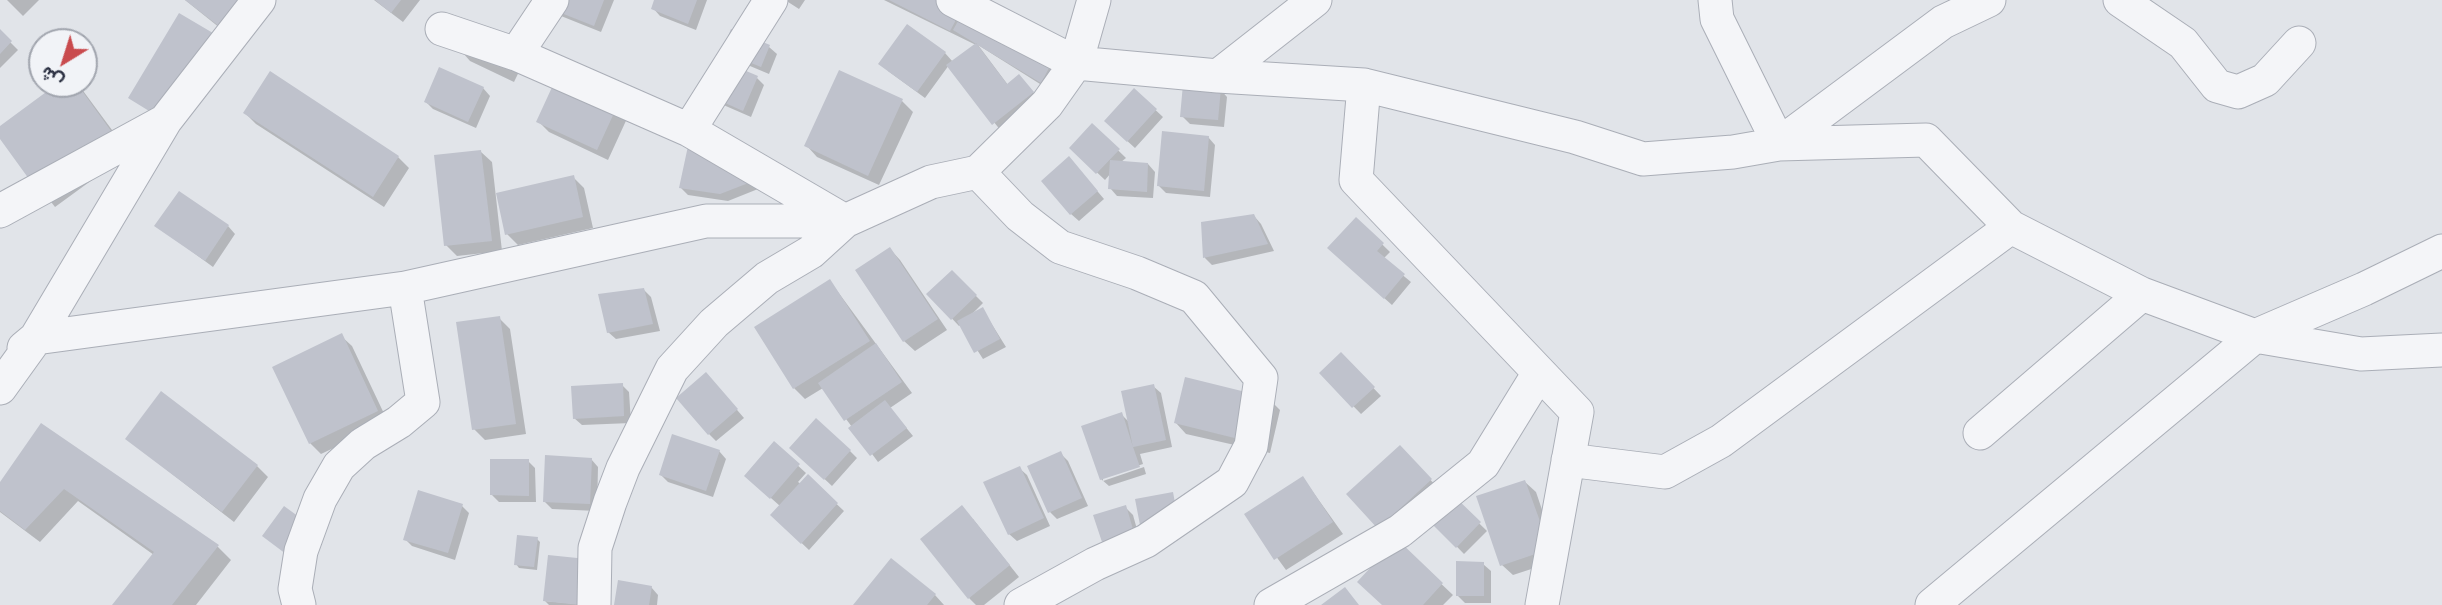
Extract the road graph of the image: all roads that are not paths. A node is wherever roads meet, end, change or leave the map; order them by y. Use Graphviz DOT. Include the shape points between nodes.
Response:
graph roads {
  1 [pos="259,0"];
  2 [pos="552,0"];
  3 [pos="771,0"];
  4 [pos="953,0"];
  5 [pos="1094,0"];
  6 [pos="1315,0"];
  7 [pos="1715,0"];
  8 [pos="1989,0"];
  9 [pos="2120,0"];
  10 [pos="442,29"];
  11 [pos="2299,43"];
  12 [pos="516,54"];
  13 [pos="1076,63"];
  14 [pos="1218,76"];
  15 [pos="1364,85"];
  16 [pos="164,121"];
  17 [pos="689,130"];
  18 [pos="1779,144"];
  19 [pos="978,172"];
  20 [pos="0,211"];
  21 [pos="845,221"];
  22 [pos="2011,227"];
  23 [pos="2442,251"];
  24 [pos="405,288"];
  25 [pos="2142,294"];
  26 [pos="2255,335"];
  27 [pos="36,338"];
  28 [pos="2442,350"];
  29 [pos="0,367"];
  30 [pos="1539,373"];
  31 [pos="0,388"];
  32 [pos="1980,433"];
  33 [pos="1568,460"];
  34 [pos="299,605"];
  35 [pos="594,605"];
  36 [pos="1021,605"];
  37 [pos="1271,605"];
  38 [pos="1542,605"];
  39 [pos="1932,605"];
  1 -- 16 [label="street"];
  2 -- 12 [label="street"];
  3 -- 17 [label="street"];
  4 -- 13 [label="street"];
  5 -- 13 [label="street"];
  6 -- 14 [label="street"];
  7 -- 18 [label="street" via="1717,19"];
  8 -- 18 [label="street" via="1943,22"];
  9 -- 11 [label="street" via="2183,43 2217,86 2238,92 2265,80"];
  10 -- 12 [label="street"];
  12 -- 17 [label="street"];
  13 -- 14 [label="street"];
  13 -- 19 [label="street" via="1047,104"];
  14 -- 15 [label="street"];
  15 -- 18 [label="street" via="1575,137 1643,159"];
  15 -- 30 [label="street" via="1356,180"];
  16 -- 20 [label="street"];
  16 -- 27 [label="street"];
  17 -- 21 [label="street"];
  18 -- 22 [label="street" via="1926,140"];
  19 -- 21 [label="street" via="931,182"];
  19 -- 36 [label="street" via="1020,216 1060,247 1194,297 1261,378 1251,446 1232,482 1146,541"];
  21 -- 24 [label="street" via="706,221"];
  21 -- 35 [label="street" via="811,252 766,278 714,323 672,369 622,468 595,548"];
  22 -- 25 [label="street"];
  22 -- 33 [label="street" via="1721,441 1665,472"];
  23 -- 26 [label="street"];
  24 -- 27 [label="street"];
  24 -- 34 [label="street" via="423,402 363,444 326,488 302,551 295,589"];
  25 -- 26 [label="street"];
  25 -- 32 [label="street"];
  26 -- 28 [label="street" via="2361,354"];
  26 -- 39 [label="street"];
  27 -- 29 [label="street"];
  27 -- 31 [label="street"];
  30 -- 33 [label="street" via="1577,412"];
  30 -- 37 [label="street" via="1483,464 1400,531"];
  33 -- 38 [label="street"];
}
